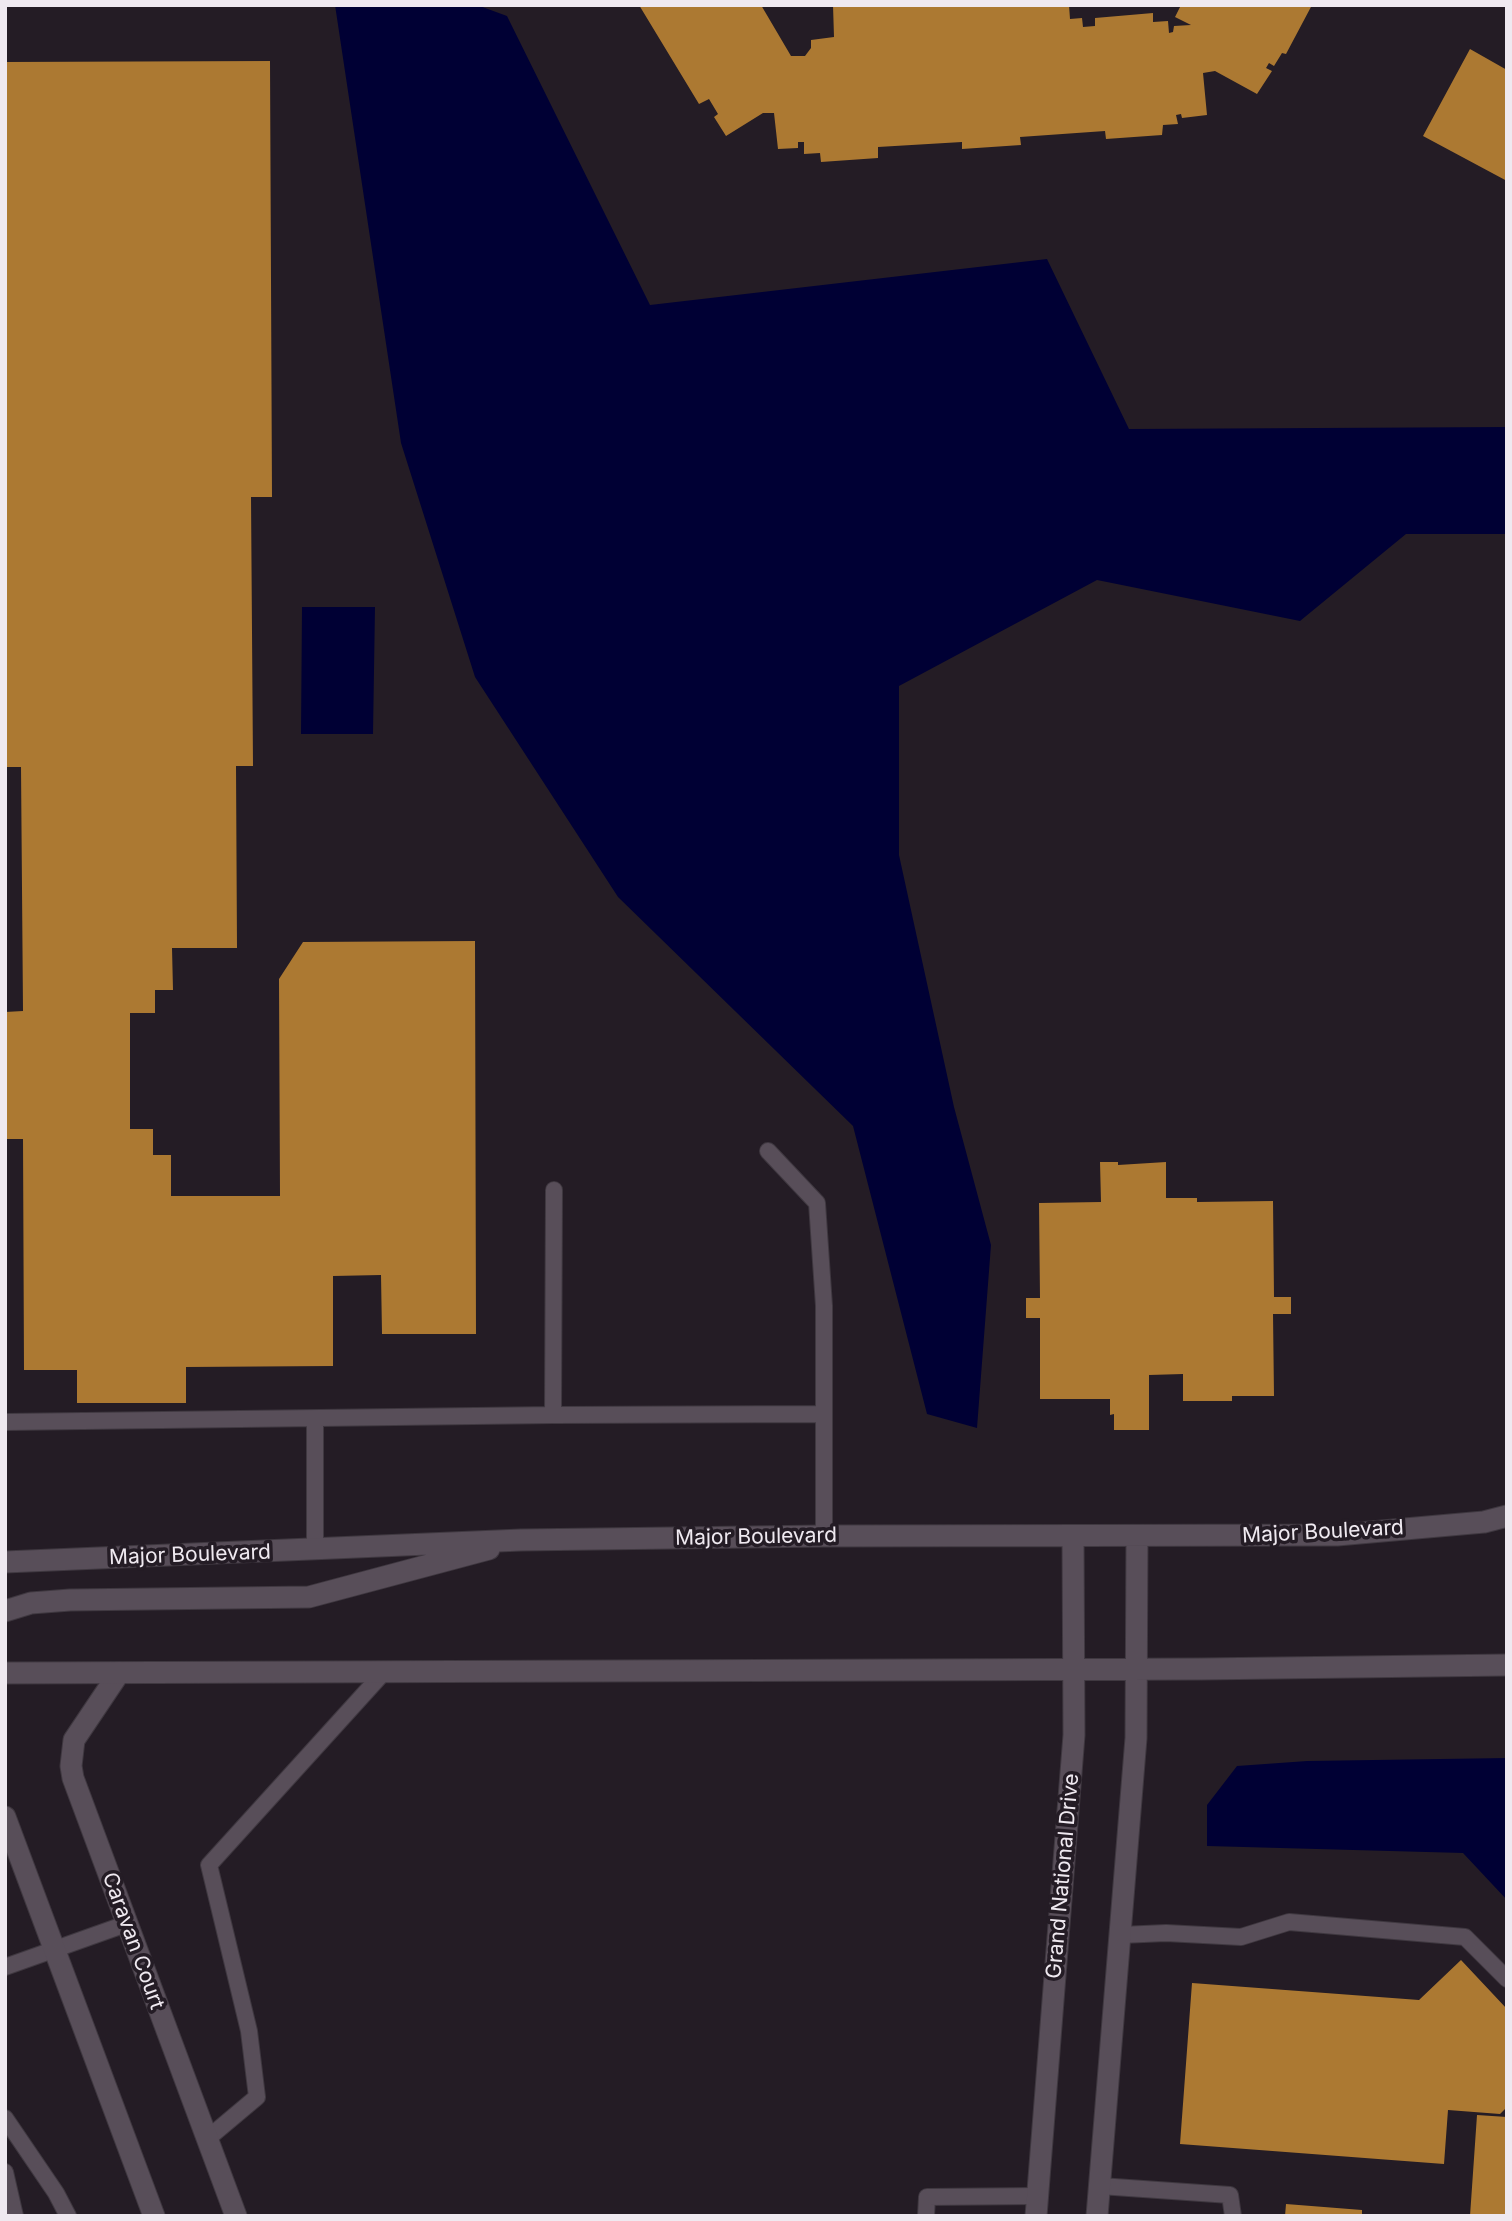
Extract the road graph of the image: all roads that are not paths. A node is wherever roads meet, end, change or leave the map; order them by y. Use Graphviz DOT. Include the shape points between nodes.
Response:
graph roads {
  1 [pos="768,1151"];
  2 [pos="554,1189"];
  3 [pos="824,1414"];
  4 [pos="553,1415"];
  5 [pos="315,1419"];
  6 [pos="5,1422"];
  7 [pos="1507,1516"];
  8 [pos="824,1536"];
  9 [pos="1073,1536"];
  10 [pos="1137,1536"];
  11 [pos="521,1540"];
  12 [pos="315,1550"];
  13 [pos="5,1562"];
  14 [pos="5,1611"];
  15 [pos="1507,1665"];
  16 [pos="1074,1669"];
  17 [pos="1136,1669"];
  18 [pos="384,1672"];
  19 [pos="5,1673"];
  20 [pos="119,1673"];
  21 [pos="5,1817"];
  22 [pos="126,1924"];
  23 [pos="1121,1935"];
  24 [pos="55,1949"];
  25 [pos="5,1967"];
  26 [pos="1507,1979"];
  27 [pos="5,2118"];
  28 [pos="207,2139"];
  29 [pos="5,2172"];
  30 [pos="1100,2186"];
  31 [pos="1036,2206"];
  32 [pos="15,2216"];
  33 [pos="68,2216"];
  34 [pos="154,2216"];
  35 [pos="236,2216"];
  36 [pos="926,2216"];
  37 [pos="1097,2216"];
  38 [pos="1233,2216"];
  1 -- 3 [label="lane" via="817,1203 824,1306"];
  2 -- 4 [label="lane"];
  3 -- 4 [label="lane"];
  3 -- 8 [label="lane"];
  4 -- 5 [label="lane"];
  5 -- 6 [label="lane"];
  5 -- 12 [label="lane"];
  7 -- 10 [label="street, Major Boulevard" via="1337,1535"];
  8 -- 9 [label="street, Major Boulevard"];
  8 -- 11 [label="street, Major Boulevard"];
  9 -- 10 [label="street, Major Boulevard"];
  9 -- 16 [label="street, Grand National Drive"];
  10 -- 17 [label="street"];
  11 -- 12 [label="street, Major Boulevard"];
  11 -- 14 [label="street" via="309,1597 70,1600 31,1603"];
  12 -- 13 [label="street, Major Boulevard"];
  15 -- 17 [label="street"];
  16 -- 17 [label="street"];
  16 -- 18 [label="street"];
  16 -- 31 [label="street, Grand National Drive" via="1074,1735"];
  17 -- 23 [label="street" via="1135,1752"];
  18 -- 20 [label="street"];
  18 -- 28 [label="lane" via="209,1865 249,2031 257,2097"];
  19 -- 20 [label="street"];
  20 -- 22 [label="street, Caravan Court" via="74,1740 71,1766"];
  21 -- 24 [label="street"];
  22 -- 24 [label="lane"];
  22 -- 28 [label="street, Caravan Court"];
  23 -- 26 [label="lane" via="1241,1937 1289,1922 1465,1937"];
  23 -- 30 [label="street"];
  24 -- 25 [label="lane"];
  24 -- 34 [label="street"];
  27 -- 33 [label="lane"];
  28 -- 35 [label="street, Caravan Court"];
  29 -- 32 [label="lane"];
  30 -- 37 [label="street"];
  30 -- 38 [label="lane" via="1230,2195"];
  31 -- 36 [label="lane" via="927,2197"];
}
